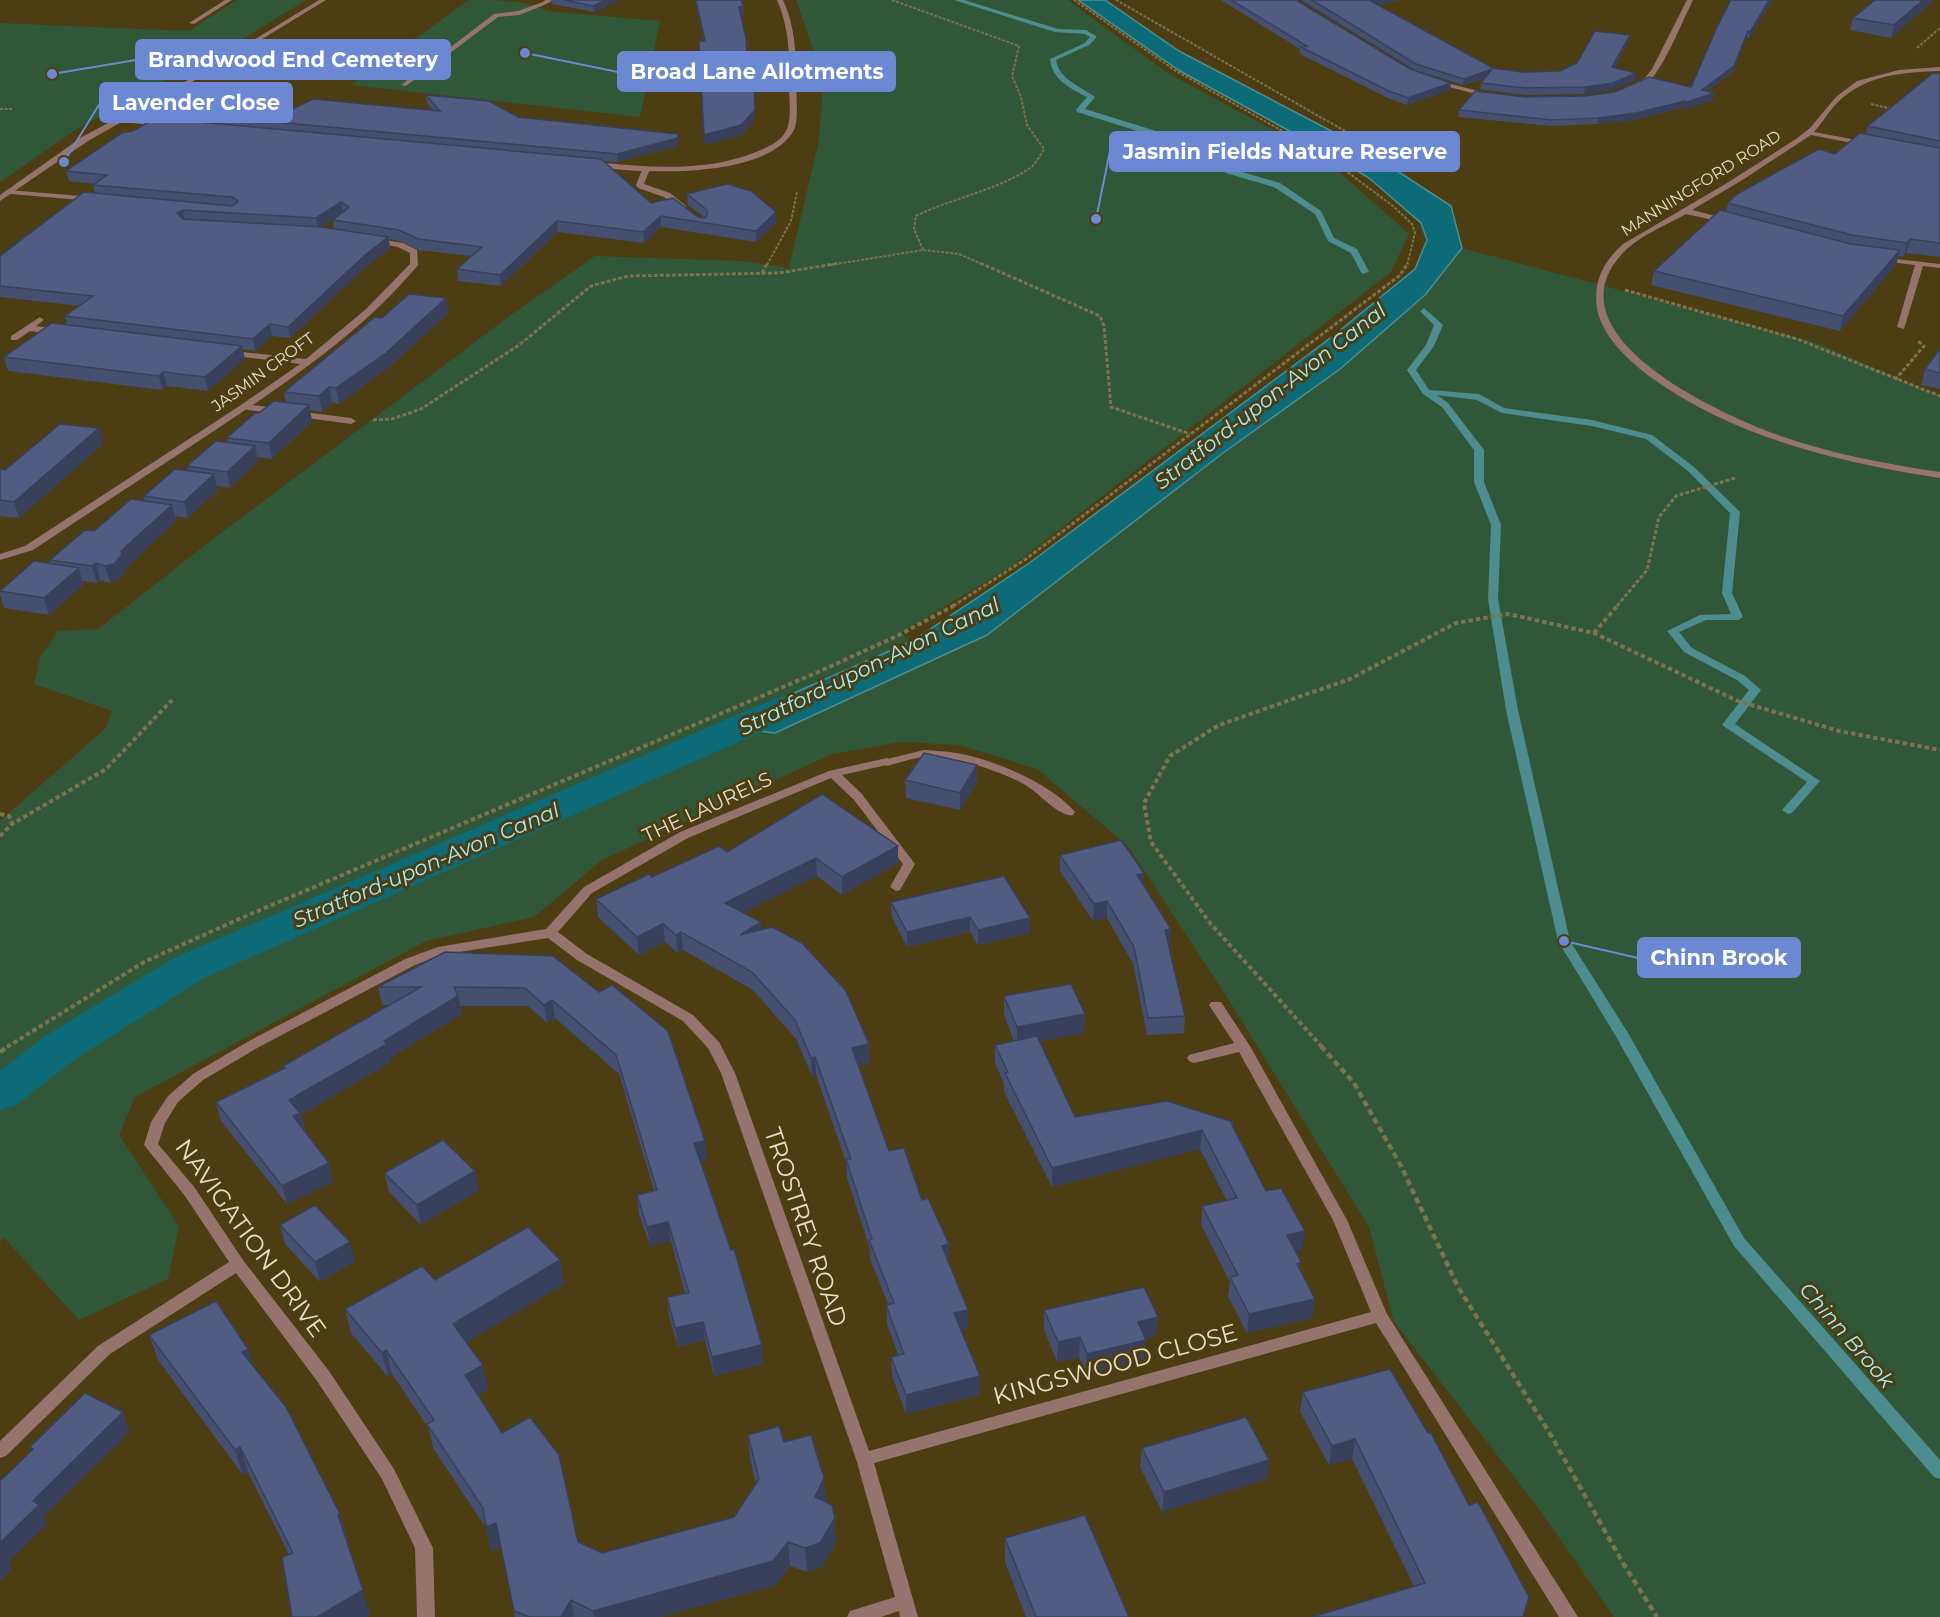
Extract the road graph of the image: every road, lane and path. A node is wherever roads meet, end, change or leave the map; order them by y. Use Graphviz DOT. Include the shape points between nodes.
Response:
graph roads {
  1 [pos="229,0"];
  2 [pos="323,0"];
  3 [pos="551,0"];
  4 [pos="780,0"];
  5 [pos="892,0"];
  6 [pos="1074,0"];
  7 [pos="1116,0"];
  8 [pos="1690,0"];
  9 [pos="192,23"];
  10 [pos="1940,69"];
  11 [pos="1428,79"];
  12 [pos="404,85"];
  13 [pos="1630,87"];
  14 [pos="1495,96"];
  15 [pos="1838,98"];
  16 [pos="0,109"];
  17 [pos="12,109"];
  18 [pos="1894,109"];
  19 [pos="120,120"];
  20 [pos="167,124"];
  21 [pos="1810,133"];
  22 [pos="1364,142"];
  23 [pos="1868,145"];
  24 [pos="587,163"];
  25 [pos="646,169"];
  26 [pos="11,192"];
  27 [pos="797,192"];
  28 [pos="0,199"];
  29 [pos="105,200"];
  30 [pos="1685,211"];
  31 [pos="694,217"];
  32 [pos="1738,225"];
  33 [pos="360,238"];
  34 [pos="923,250"];
  35 [pos="1869,257"];
  36 [pos="1920,264"];
  37 [pos="1940,266"];
  38 [pos="762,274"];
  39 [pos="1601,283"];
  40 [pos="40,320"];
  41 [pos="1901,327"];
  42 [pos="28,328"];
  43 [pos="74,334"];
  44 [pos="14,338"];
  45 [pos="214,351"];
  46 [pos="308,362"];
  47 [pos="1895,380"];
  48 [pos="1940,396"];
  49 [pos="244,406"];
  50 [pos="351,421"];
  51 [pos="1191,434"];
  52 [pos="1940,475"];
  53 [pos="1735,478"];
  54 [pos="0,557"];
  55 [pos="1594,633"];
  56 [pos="172,700"];
  57 [pos="1940,750"];
  58 [pos="833,773"];
  59 [pos="1069,812"];
  60 [pos="0,814"];
  61 [pos="12,824"];
  62 [pos="0,836"];
  63 [pos="896,887"];
  64 [pos="550,933"];
  65 [pos="1216,1005"];
  66 [pos="1243,1046"];
  67 [pos="0,1052"];
  68 [pos="1194,1058"];
  69 [pos="238,1264"];
  70 [pos="1380,1316"];
  71 [pos="0,1451"];
  72 [pos="864,1459"];
  73 [pos="907,1610"];
  74 [pos="426,1617"];
  75 [pos="856,1617"];
  76 [pos="1569,1617"];
  77 [pos="1657,1617"];
  1 -- 9 [label="street"];
  2 -- 19 [label="street"];
  3 -- 12 [label="street" via="519,13 496,15"];
  4 -- 25 [label="street" via="792,43 792,126 787,136 743,161 696,170"];
  5 -- 34 [label="path" via="1019,46 1012,76 1027,124 1044,149 1032,167 916,216 914,229"];
  6 -- 51 [label="path" via="1176,71 1323,154 1393,206 1412,224 1415,233 1407,265 1390,284"];
  7 -- 22 [label="path"];
  8 -- 13 [label="street" via="1654,70 1647,79"];
  10 -- 15 [label="street, MANNINGFORD ROAD" via="1864,80"];
  11 -- 14 [label="street"];
  15 -- 18 [label="path"];
  15 -- 21 [label="street, MANNINGFORD ROAD"];
  16 -- 17 [label="path"];
  19 -- 20 [label="street"];
  19 -- 26 [label="street" via="85,139"];
  21 -- 23 [label="street"];
  21 -- 30 [label="street, MANNINGFORD ROAD"];
  24 -- 25 [label="street"];
  25 -- 31 [label="street" via="640,185 667,195"];
  26 -- 28 [label="street"];
  26 -- 29 [label="street"];
  27 -- 38 [label="path" via="791,221"];
  30 -- 32 [label="street"];
  30 -- 39 [label="street, MANNINGFORD ROAD" via="1616,255"];
  33 -- 46 [label="street, JASMIN CROFT" via="400,245 414,252 414,265 368,312"];
  34 -- 38 [label="path"];
  34 -- 51 [label="path" via="959,254 1100,315 1111,407"];
  35 -- 36 [label="street"];
  36 -- 37 [label="street"];
  36 -- 41 [label="street"];
  38 -- 50 [label="path" via="628,276 591,286 519,345 421,409 392,419"];
  39 -- 47 [label="path" via="1797,339"];
  39 -- 52 [label="street" via="1600,306 1612,335 1624,350 1682,394 1724,417 1777,438 1838,455"];
  40 -- 42 [label="street"];
  41 -- 47 [label="path" via="1924,346"];
  42 -- 43 [label="street"];
  42 -- 44 [label="street"];
  45 -- 46 [label="street"];
  46 -- 49 [label="street, JASMIN CROFT"];
  47 -- 48 [label="path"];
  49 -- 50 [label="street"];
  49 -- 54 [label="street, JASMIN CROFT" via="29,548"];
  51 -- 67 [label="path" via="1000,578 898,637 144,962"];
  53 -- 55 [label="path" via="1677,496 1659,518 1647,570"];
  55 -- 57 [label="path" via="1738,701 1839,731"];
  55 -- 77 [label="path" via="1508,614 1456,623 1350,679 1219,726 1170,756 1143,803 1151,842 1210,923 1354,1083 1401,1166 1458,1287 1549,1432"];
  56 -- 61 [label="path" via="106,769"];
  58 -- 59 [label="street, THE LAURELS" via="924,753 965,759 1031,783"];
  58 -- 63 [label="street" via="857,796 909,864"];
  58 -- 64 [label="street, THE LAURELS" via="675,840 588,890"];
  60 -- 61 [label="path" via="9,816"];
  61 -- 62 [label="path"];
  64 -- 69 [label="street, NAVIGATION DRIVE" via="438,951 410,962 254,1044 198,1077 174,1099 158,1122 152,1145 190,1192"];
  64 -- 72 [label="street, TROSTREY ROAD" via="582,957 688,1018 714,1045 728,1073"];
  65 -- 66 [label="street"];
  66 -- 68 [label="street"];
  66 -- 70 [label="street" via="1340,1220"];
  69 -- 71 [label="street" via="104,1350"];
  69 -- 74 [label="street, NAVIGATION DRIVE" via="323,1376 388,1474 424,1548"];
  70 -- 72 [label="street, KINGSWOOD CLOSE"];
  70 -- 76 [label="street"];
  72 -- 73 [label="street, TROSTREY ROAD"];
  73 -- 75 [label="street"];
}
